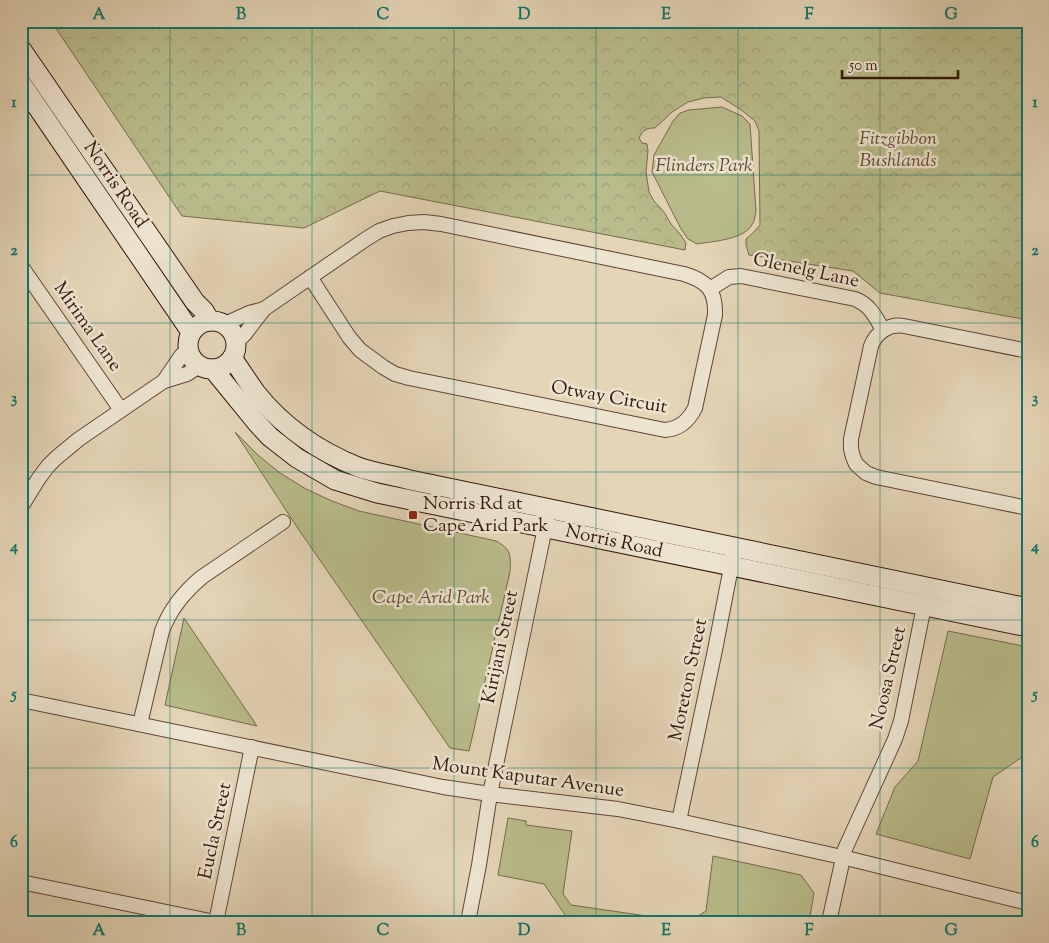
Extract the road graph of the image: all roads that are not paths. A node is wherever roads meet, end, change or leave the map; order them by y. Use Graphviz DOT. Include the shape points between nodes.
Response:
graph roads {
  1 [pos="21,49"];
  2 [pos="21,83"];
  3 [pos="21,266"];
  4 [pos="310,277"];
  5 [pos="710,289"];
  6 [pos="264,309"];
  7 [pos="217,323"];
  8 [pos="883,330"];
  9 [pos="189,341"];
  10 [pos="234,350"];
  11 [pos="1028,351"];
  12 [pos="206,368"];
  13 [pos="164,380"];
  14 [pos="121,410"];
  15 [pos="21,507"];
  16 [pos="549,508"];
  17 [pos="1028,508"];
  18 [pos="283,522"];
  19 [pos="544,527"];
  20 [pos="735,546"];
  21 [pos="731,566"];
  22 [pos="928,587"];
  23 [pos="925,605"];
  24 [pos="1028,608"];
  25 [pos="1028,627"];
  26 [pos="21,700"];
  27 [pos="140,724"];
  28 [pos="252,747"];
  29 [pos="490,794"];
  30 [pos="679,821"];
  31 [pos="842,857"];
  32 [pos="21,882"];
  33 [pos="1028,903"];
  34 [pos="215,922"];
  35 [pos="468,922"];
  36 [pos="829,922"];
  1 -- 7 [label="main road, Norris Road" via="191,297"];
  2 -- 9 [label="main road, Norris Road" via="174,306"];
  3 -- 14 [label="street, Mirima Lane"];
  4 -- 5 [label="street" via="379,231 424,222 684,274 698,278"];
  4 -- 5 [label="street, Otway Circuit" via="360,350 395,374 665,430 683,424 695,408 715,315"];
  4 -- 6 [label="street"];
  5 -- 8 [label="street, Glenelg Lane" via="729,277 741,276 855,299 867,306"];
  6 -- 7 [label="street"];
  6 -- 10 [label="street"];
  7 -- 9 [label="main road" via="196,326"];
  7 -- 10 [label="main road" via="230,329 234,335"];
  8 -- 11 [label="street" via="899,325"];
  8 -- 17 [label="street" via="870,346 851,439 856,464 876,477"];
  9 -- 12 [label="main road" via="190,356"];
  9 -- 13 [label="street"];
  10 -- 12 [label="main road" via="227,364 220,368"];
  10 -- 16 [label="main road, Norris Road" via="256,393 281,420 308,442 332,455 359,467 410,480"];
  12 -- 13 [label="street"];
  12 -- 19 [label="main road, Norris Road" via="226,384 270,437 297,458 335,480 378,493"];
  13 -- 14 [label="street"];
  14 -- 15 [label="street" via="56,458"];
  16 -- 19 [label="street, Kirijani Street"];
  16 -- 20 [label="main road, Norris Road"];
  18 -- 27 [label="street" via="202,577 178,601 162,631"];
  19 -- 21 [label="main road, Norris Road"];
  19 -- 29 [label="street, Kirijani Street"];
  20 -- 21 [label="street, Moreton Street"];
  20 -- 22 [label="main road, Norris Road"];
  21 -- 23 [label="main road, Norris Road"];
  21 -- 30 [label="street, Moreton Street"];
  22 -- 23 [label="street, Noosa Street"];
  22 -- 24 [label="main road, Norris Road"];
  23 -- 25 [label="main road, Norris Road"];
  23 -- 31 [label="street, Noosa Street" via="901,721"];
  26 -- 27 [label="street, Mount Kaputar Avenue"];
  27 -- 28 [label="street, Mount Kaputar Avenue"];
  28 -- 29 [label="street, Mount Kaputar Avenue"];
  28 -- 34 [label="street, Eucla Street"];
  29 -- 30 [label="street, Mount Kaputar Avenue" via="618,809"];
  29 -- 35 [label="street, Kirijani Street"];
  30 -- 31 [label="street, Mount Kaputar Avenue"];
  31 -- 33 [label="street, Mount Kaputar Avenue"];
  31 -- 36 [label="street, Noosa Street"];
  32 -- 34 [label="street"];
}
